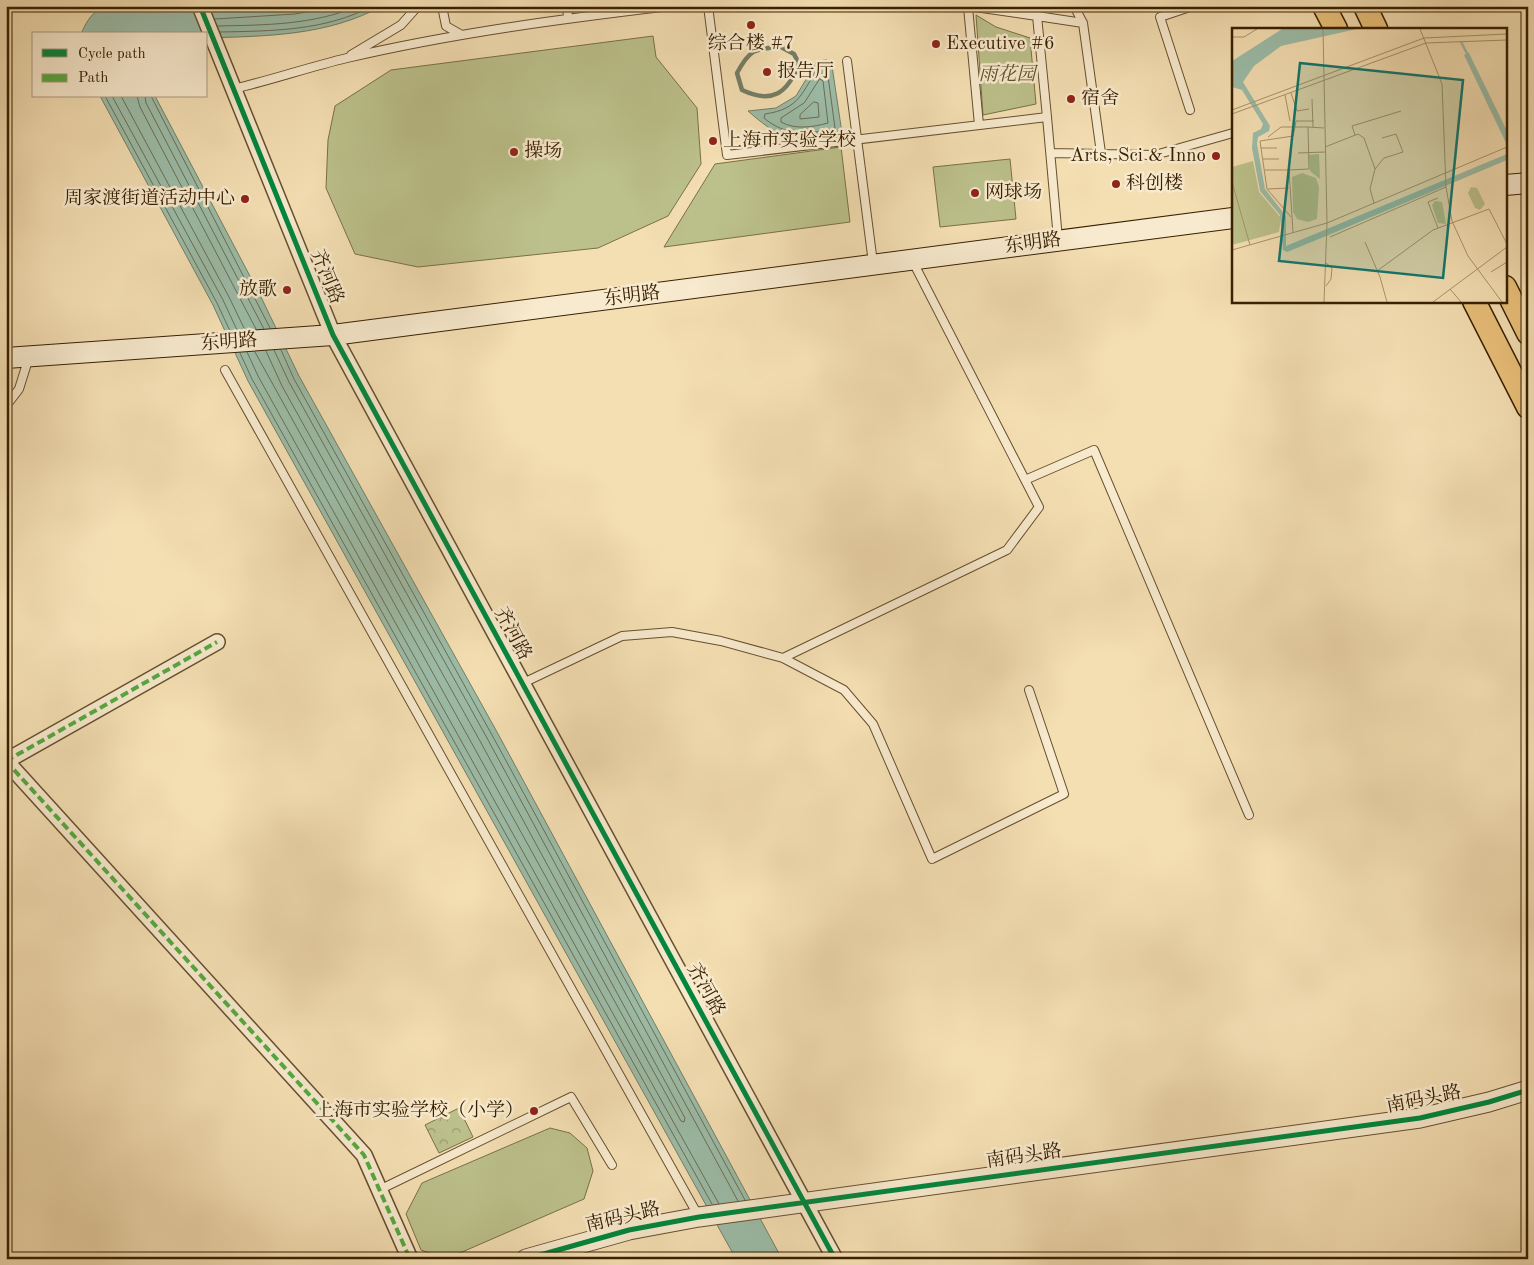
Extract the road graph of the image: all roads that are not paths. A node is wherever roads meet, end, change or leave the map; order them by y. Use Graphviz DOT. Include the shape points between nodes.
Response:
graph roads {
  1 [pos="200,6"];
  2 [pos="418,6"];
  3 [pos="442,6"];
  4 [pos="567,6"];
  5 [pos="670,6"];
  6 [pos="708,6"];
  7 [pos="1036,6"];
  8 [pos="1074,6"];
  9 [pos="1193,6"];
  10 [pos="1324,6"];
  11 [pos="1365,6"];
  12 [pos="968,7"];
  13 [pos="1037,16"];
  14 [pos="568,18"];
  15 [pos="1082,23"];
  16 [pos="1335,28"];
  17 [pos="1376,28"];
  18 [pos="460,34"];
  19 [pos="345,58"];
  20 [pos="847,62"];
  21 [pos="233,89"];
  22 [pos="1190,110"];
  23 [pos="1047,117"];
  24 [pos="979,125"];
  25 [pos="1232,133"];
  26 [pos="857,139"];
  27 [pos="1050,153"];
  28 [pos="1101,154"];
  29 [pos="1528,183"];
  30 [pos="1506,185"];
  31 [pos="1232,218"];
  32 [pos="1059,241"];
  33 [pos="912,260"];
  34 [pos="874,265"];
  35 [pos="1506,290"];
  36 [pos="1475,302"];
  37 [pos="1528,333"];
  38 [pos="333,335"];
  39 [pos="28,357"];
  40 [pos="6,358"];
  41 [pos="225,370"];
  42 [pos="6,406"];
  43 [pos="1528,407"];
  44 [pos="1025,480"];
  45 [pos="217,642"];
  46 [pos="783,658"];
  47 [pos="521,684"];
  48 [pos="1029,690"];
  49 [pos="6,761"];
  50 [pos="1248,815"];
  51 [pos="1528,1090"];
  52 [pos="612,1165"];
  53 [pos="379,1190"];
  54 [pos="804,1203"];
  55 [pos="699,1217"];
  56 [pos="410,1259"];
  57 [pos="526,1259"];
  58 [pos="835,1259"];
  1 -- 21 [label="street, 齐河路"];
  2 -- 19 [label="lane" via="401,25"];
  3 -- 18 [label="lane" via="446,26"];
  4 -- 14 [label="lane"];
  5 -- 14 [label="lane"];
  6 -- 26 [label="lane" via="727,155"];
  7 -- 13 [label="lane"];
  8 -- 15 [label="lane"];
  9 -- 22 [label="lane" via="1160,17"];
  10 -- 16 [label="main road"];
  11 -- 17 [label="main road"];
  12 -- 13 [label="lane"];
  12 -- 24 [label="lane"];
  13 -- 15 [label="lane"];
  13 -- 23 [label="lane"];
  14 -- 18 [label="lane"];
  15 -- 28 [label="lane"];
  18 -- 19 [label="lane"];
  19 -- 21 [label="lane"];
  20 -- 26 [label="lane"];
  21 -- 38 [label="street, 齐河路"];
  23 -- 24 [label="lane"];
  23 -- 27 [label="lane"];
  24 -- 26 [label="lane"];
  25 -- 28 [label="lane" via="1155,155"];
  26 -- 34 [label="lane"];
  27 -- 28 [label="lane"];
  27 -- 32 [label="lane"];
  29 -- 30 [label="main road"];
  31 -- 32 [label="main road, 东明路"];
  32 -- 33 [label="main road, 东明路"];
  33 -- 34 [label="main road, 东明路"];
  33 -- 44 [label="lane"];
  34 -- 38 [label="main road, 东明路"];
  35 -- 37 [label="main road"];
  36 -- 43 [label="main road"];
  38 -- 39 [label="main road, 东明路"];
  38 -- 47 [label="street, 齐河路"];
  39 -- 40 [label="main road, 东明路"];
  39 -- 42 [label="lane" via="20,389"];
  41 -- 55 [label="lane"];
  44 -- 46 [label="lane" via="1039,506 1006,550"];
  44 -- 50 [label="lane" via="1094,450"];
  45 -- 49 [label="street"];
  46 -- 47 [label="lane" via="672,632 622,636"];
  46 -- 48 [label="lane" via="844,690 873,724 932,859 1064,794"];
  47 -- 54 [label="street, 齐河路"];
  49 -- 53 [label="street" via="364,1155"];
  51 -- 54 [label="street, 南码头路" via="1420,1118"];
  52 -- 53 [label="lane" via="571,1097"];
  53 -- 56 [label="street"];
  54 -- 55 [label="street, 南码头路"];
  54 -- 58 [label="street, 齐河路"];
  55 -- 57 [label="street, 南码头路" via="629,1230"];
}
